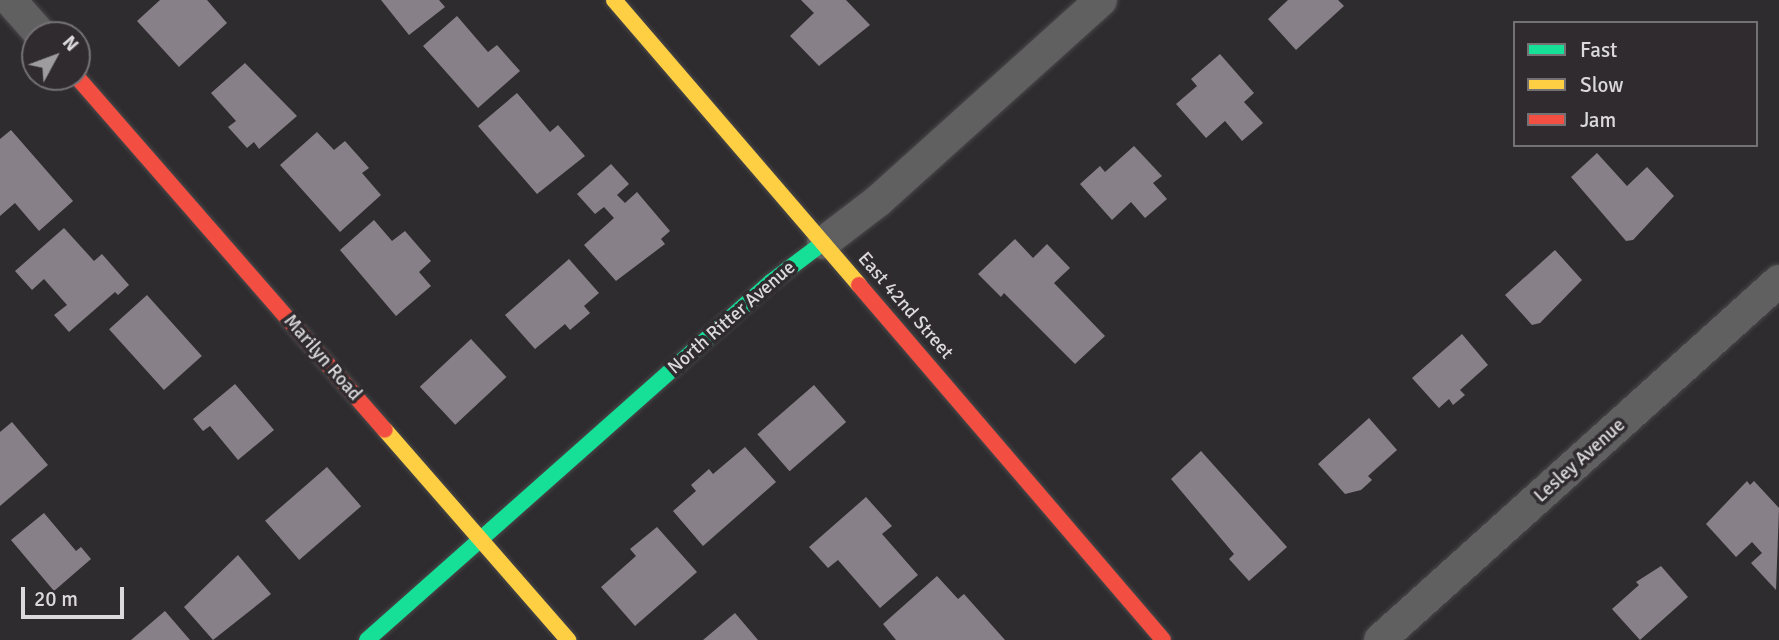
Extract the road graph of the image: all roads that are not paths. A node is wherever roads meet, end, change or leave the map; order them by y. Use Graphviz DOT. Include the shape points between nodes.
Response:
graph roads {
  1 [pos="10,0"];
  2 [pos="614,0"];
  3 [pos="1101,0"];
  4 [pos="29,21"];
  5 [pos="89,91"];
  6 [pos="822,243"];
  7 [pos="1779,281"];
  8 [pos="480,540"];
  9 [pos="367,640"];
  10 [pos="568,640"];
  11 [pos="1163,640"];
  12 [pos="1380,640"];
  1 -- 4 [label="street"];
  2 -- 6 [label="street, East 42nd Street"];
  3 -- 6 [label="street, North Ritter Avenue" via="878,201"];
  5 -- 8 [label="street, Marilyn Road"];
  6 -- 8 [label="street, North Ritter Avenue" via="771,282"];
  6 -- 11 [label="street, East 42nd Street"];
  7 -- 12 [label="street, Lesley Avenue"];
  8 -- 9 [label="street, North Ritter Avenue"];
  8 -- 10 [label="street, Marilyn Road"];
}
